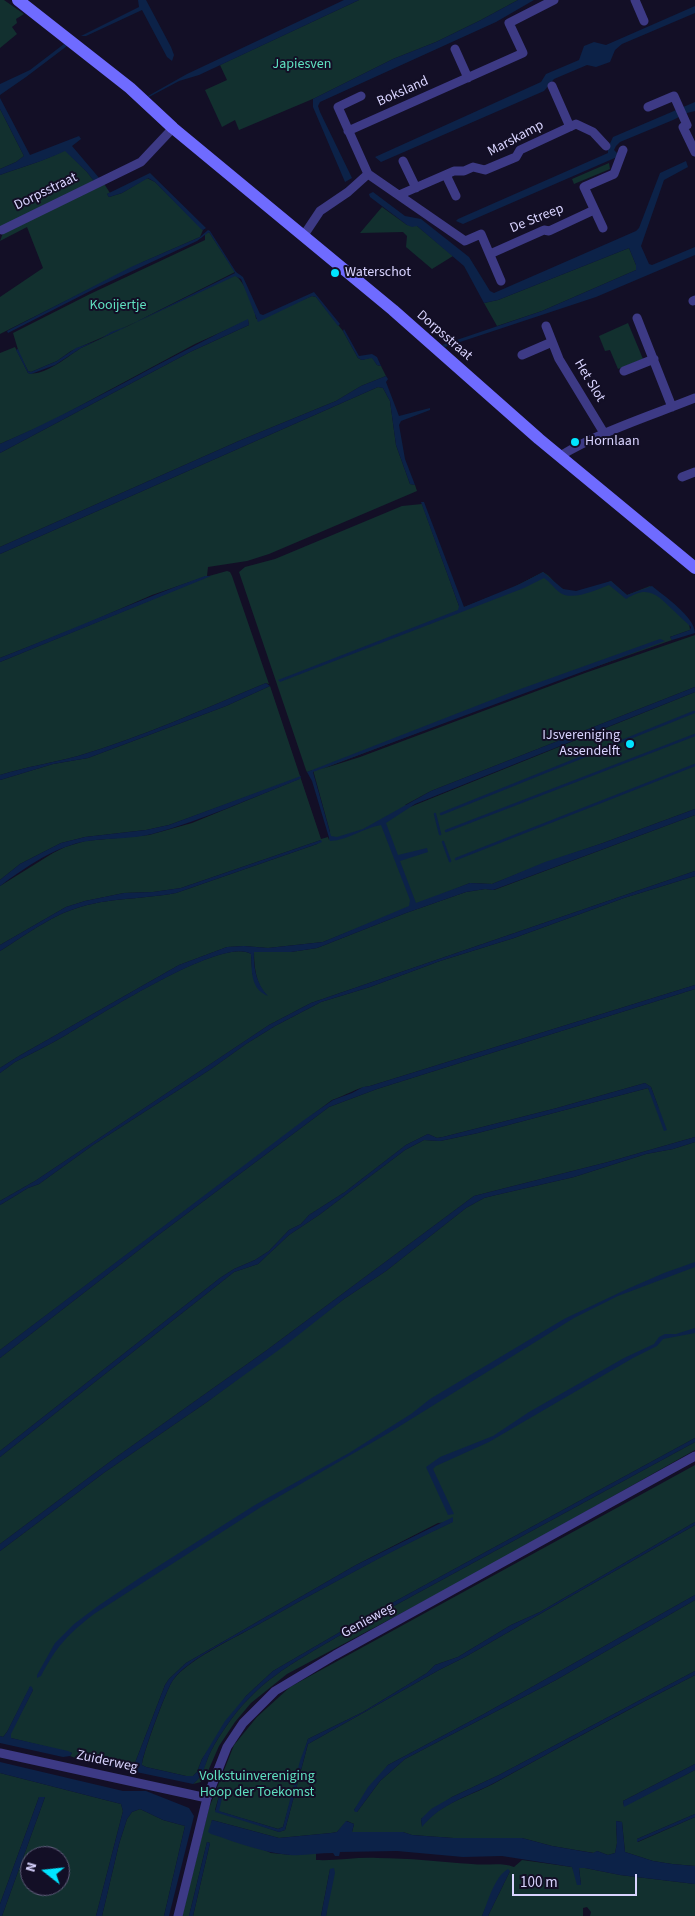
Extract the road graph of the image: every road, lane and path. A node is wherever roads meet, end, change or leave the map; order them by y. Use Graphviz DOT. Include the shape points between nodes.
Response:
graph roads {
  1 [pos="18,0"];
  2 [pos="554,0"];
  3 [pos="635,0"];
  4 [pos="644,21"];
  5 [pos="454,48"];
  6 [pos="468,78"];
  7 [pos="552,86"];
  8 [pos="361,96"];
  9 [pos="648,107"];
  10 [pos="689,122"];
  11 [pos="570,127"];
  12 [pos="173,128"];
  13 [pos="348,131"];
  14 [pos="606,146"];
  15 [pos="623,150"];
  16 [pos="695,152"];
  17 [pos="404,161"];
  18 [pos="368,174"];
  19 [pos="446,175"];
  20 [pos="416,188"];
  21 [pos="399,195"];
  22 [pos="456,196"];
  23 [pos="594,210"];
  24 [pos="603,228"];
  25 [pos="2,230"];
  26 [pos="304,235"];
  27 [pos="490,254"];
  28 [pos="501,281"];
  29 [pos="637,318"];
  30 [pos="546,326"];
  31 [pos="552,342"];
  32 [pos="522,355"];
  33 [pos="654,359"];
  34 [pos="624,371"];
  35 [pos="695,398"];
  36 [pos="672,407"];
  37 [pos="604,433"];
  38 [pos="560,456"];
  39 [pos="695,472"];
  40 [pos="682,477"];
  41 [pos="695,568"];
  42 [pos="695,1456"];
  43 [pos="0,1753"];
  44 [pos="207,1798"];
  45 [pos="178,1916"];
  1 -- 12 [label="street, Dorpsstraat" via="130,88"];
  2 -- 6 [label="street, Boksland" via="509,23 522,53"];
  3 -- 4 [label="street"];
  5 -- 6 [label="street"];
  6 -- 13 [label="street, Boksland"];
  7 -- 11 [label="street"];
  8 -- 13 [label="street" via="338,107"];
  9 -- 10 [label="street" via="674,96"];
  10 -- 16 [label="street" via="684,126"];
  11 -- 14 [label="street" via="576,124 593,132"];
  11 -- 19 [label="street, Marskamp" via="485,170 473,167"];
  12 -- 25 [label="street, Dorpsstraat" via="141,162"];
  12 -- 26 [label="street, Dorpsstraat"];
  13 -- 18 [label="street"];
  15 -- 23 [label="street" via="614,174 584,187"];
  17 -- 20 [label="street"];
  18 -- 21 [label="street"];
  18 -- 26 [label="street" via="320,211"];
  19 -- 20 [label="street, Marskamp"];
  19 -- 22 [label="street"];
  20 -- 21 [label="street, Marskamp"];
  21 -- 27 [label="street" via="465,241 481,234"];
  23 -- 24 [label="street"];
  23 -- 27 [label="street, De Streep"];
  26 -- 38 [label="street, Dorpsstraat"];
  27 -- 28 [label="street"];
  29 -- 33 [label="street"];
  30 -- 31 [label="street, Het Slot"];
  31 -- 32 [label="street"];
  31 -- 37 [label="street, Het Slot"];
  33 -- 34 [label="street"];
  33 -- 36 [label="street"];
  35 -- 36 [label="street"];
  36 -- 37 [label="street"];
  37 -- 38 [label="street"];
  38 -- 41 [label="street, Dorpsstraat"];
  39 -- 40 [label="street"];
  42 -- 44 [label="street, Genieweg" via="275,1690 243,1723 227,1747"];
  43 -- 44 [label="street, Zuiderweg"];
  44 -- 45 [label="street, Genieweg"];
}
